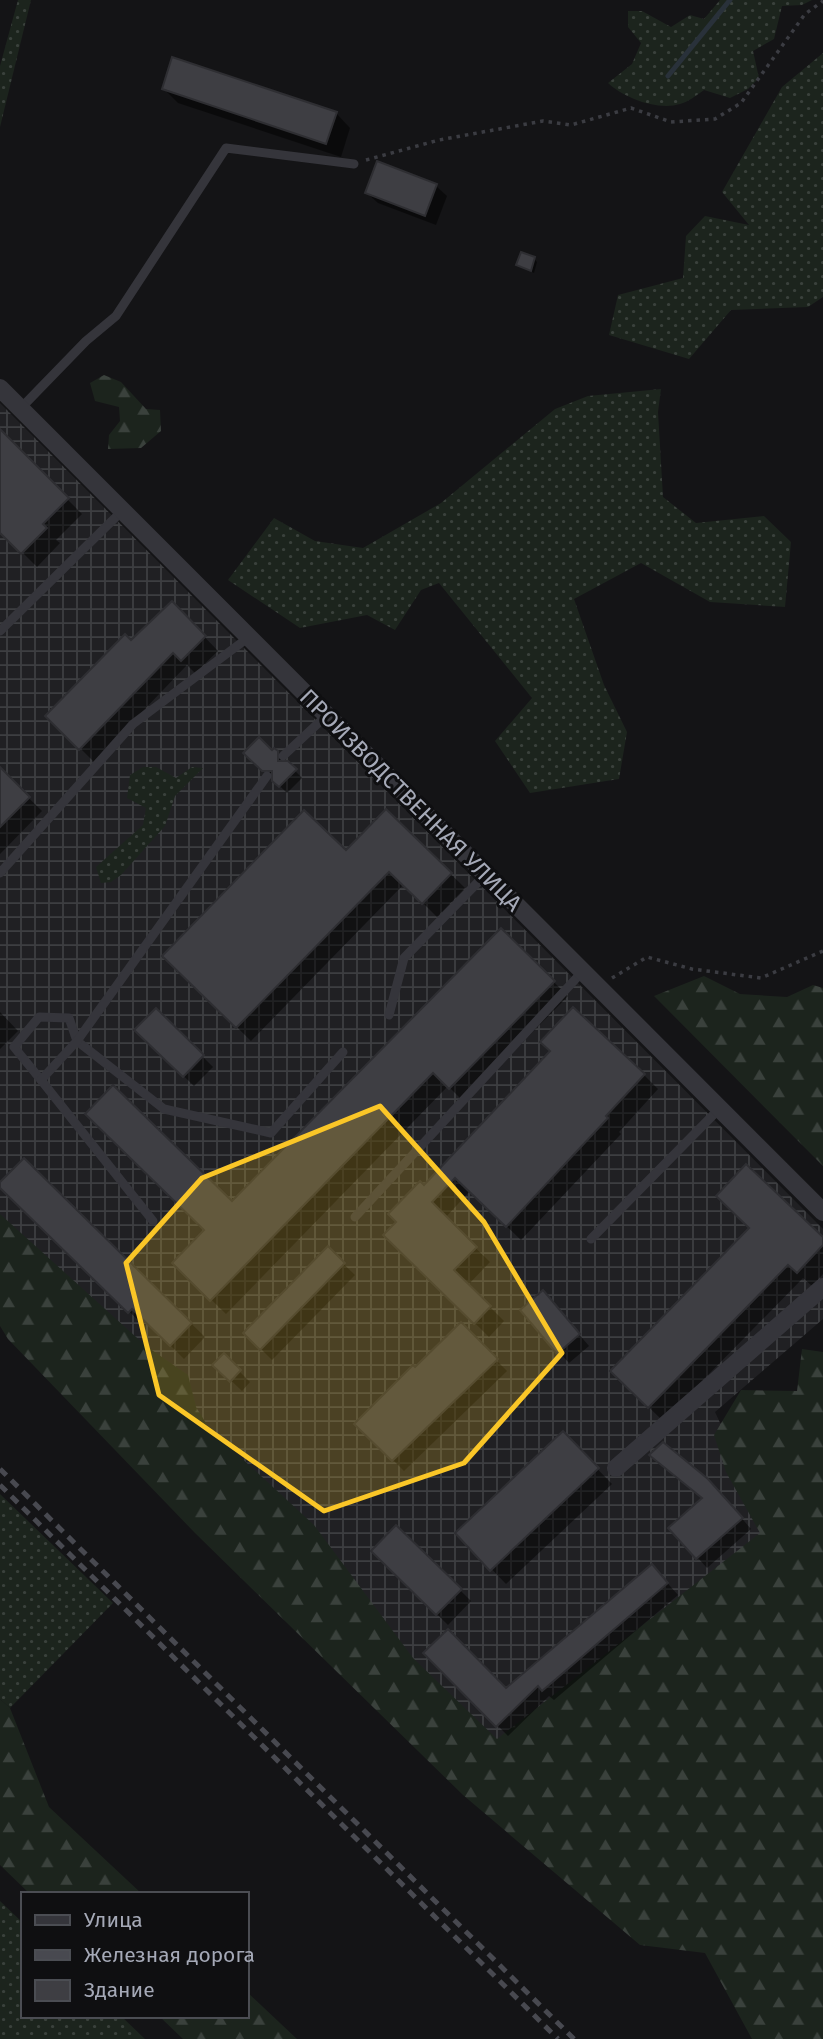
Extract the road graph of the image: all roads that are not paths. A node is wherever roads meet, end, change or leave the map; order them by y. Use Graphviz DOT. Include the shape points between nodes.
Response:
graph roads {
  1 [pos="354,164"];
  2 [pos="0,388"];
  3 [pos="21,408"];
  4 [pos="123,510"];
  5 [pos="0,631"];
  6 [pos="249,637"];
  7 [pos="327,715"];
  8 [pos="283,756"];
  9 [pos="268,776"];
  10 [pos="0,873"];
  11 [pos="486,874"];
  12 [pos="583,971"];
  13 [pos="389,1015"];
  14 [pos="76,1041"];
  15 [pos="343,1052"];
  16 [pos="41,1080"];
  17 [pos="720,1108"];
  18 [pos="823,1212"];
  19 [pos="355,1217"];
  20 [pos="153,1221"];
  21 [pos="591,1239"];
  22 [pos="823,1287"];
  23 [pos="616,1468"];
  1 -- 3 [label="lane" via="226,148 116,316"];
  2 -- 3 [label="street, ПРОИЗВОДСТВЕННАЯ УЛИЦА"];
  3 -- 4 [label="street, ПРОИЗВОДСТВЕННАЯ УЛИЦА"];
  4 -- 5 [label="lane"];
  4 -- 6 [label="street, ПРОИЗВОДСТВЕННАЯ УЛИЦА"];
  6 -- 7 [label="street, ПРОИЗВОДСТВЕННАЯ УЛИЦА"];
  6 -- 10 [label="lane" via="134,724"];
  7 -- 8 [label="lane"];
  7 -- 11 [label="street, ПРОИЗВОДСТВЕННАЯ УЛИЦА"];
  9 -- 14 [label="lane"];
  11 -- 12 [label="street, ПРОИЗВОДСТВЕННАЯ УЛИЦА"];
  11 -- 13 [label="lane" via="404,958"];
  12 -- 17 [label="street, ПРОИЗВОДСТВЕННАЯ УЛИЦА"];
  12 -- 19 [label="lane"];
  14 -- 15 [label="lane" via="164,1109 271,1133"];
  14 -- 16 [label="lane"];
  14 -- 16 [label="lane" via="69,1018 39,1017 13,1047"];
  16 -- 20 [label="lane"];
  17 -- 18 [label="street, ПРОИЗВОДСТВЕННАЯ УЛИЦА"];
  17 -- 21 [label="lane"];
  22 -- 23 [label="street"];
}
